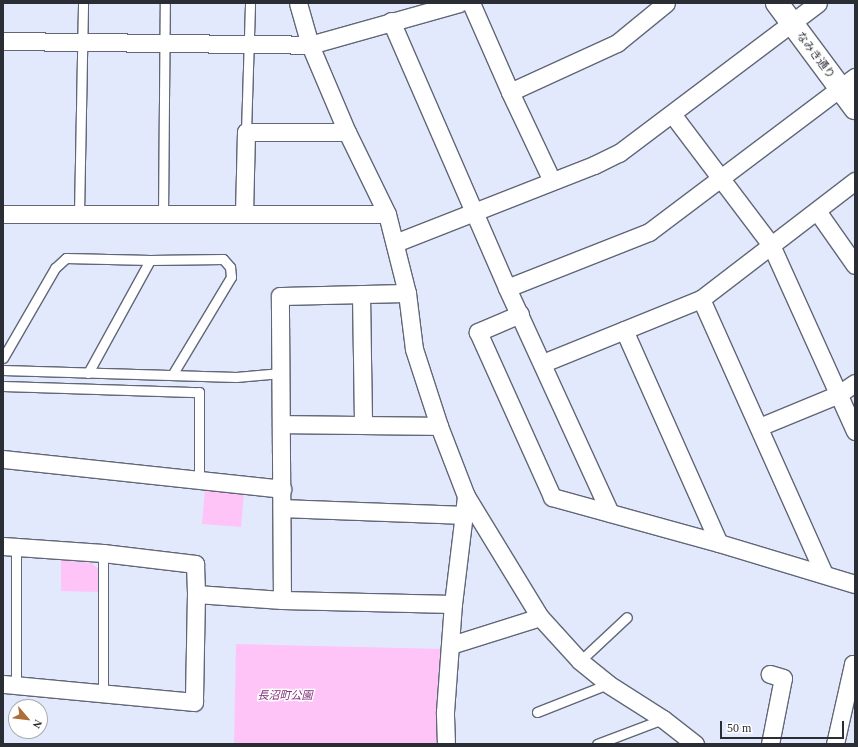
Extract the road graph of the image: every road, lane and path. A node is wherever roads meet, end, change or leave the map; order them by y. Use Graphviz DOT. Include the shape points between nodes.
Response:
graph roads {
  1 [pos="83,3"];
  2 [pos="165,3"];
  3 [pos="250,3"];
  4 [pos="298,3"];
  5 [pos="459,3"];
  6 [pos="471,3"];
  7 [pos="666,3"];
  8 [pos="777,3"];
  9 [pos="818,3"];
  10 [pos="391,21"];
  11 [pos="791,23"];
  12 [pos="3,41"];
  13 [pos="82,42"];
  14 [pos="165,43"];
  15 [pos="248,44"];
  16 [pos="310,44"];
  17 [pos="848,83"];
  18 [pos="510,92"];
  19 [pos="855,108"];
  20 [pos="672,114"];
  21 [pos="246,132"];
  22 [pos="347,132"];
  23 [pos="721,178"];
  24 [pos="552,181"];
  25 [pos="855,181"];
  26 [pos="817,211"];
  27 [pos="475,212"];
  28 [pos="3,214"];
  29 [pos="79,214"];
  30 [pos="163,214"];
  31 [pos="244,214"];
  32 [pos="387,214"];
  33 [pos="395,243"];
  34 [pos="771,245"];
  35 [pos="150,260"];
  36 [pos="855,265"];
  37 [pos="507,288"];
  38 [pos="406,293"];
  39 [pos="361,294"];
  40 [pos="701,298"];
  41 [pos="520,314"];
  42 [pos="624,330"];
  43 [pos="3,358"];
  44 [pos="543,363"];
  45 [pos="3,370"];
  46 [pos="88,373"];
  47 [pos="281,373"];
  48 [pos="172,375"];
  49 [pos="855,383"];
  50 [pos="3,386"];
  51 [pos="838,394"];
  52 [pos="281,424"];
  53 [pos="363,425"];
  54 [pos="439,426"];
  55 [pos="759,427"];
  56 [pos="855,431"];
  57 [pos="3,459"];
  58 [pos="199,480"];
  59 [pos="282,489"];
  60 [pos="466,496"];
  61 [pos="282,508"];
  62 [pos="610,513"];
  63 [pos="464,515"];
  64 [pos="719,543"];
  65 [pos="9,546"];
  66 [pos="104,553"];
  67 [pos="824,574"];
  68 [pos="855,584"];
  69 [pos="196,594"];
  70 [pos="282,600"];
  71 [pos="453,604"];
  72 [pos="540,617"];
  73 [pos="627,617"];
  74 [pos="451,645"];
  75 [pos="580,661"];
  76 [pos="855,664"];
  77 [pos="770,674"];
  78 [pos="608,684"];
  79 [pos="10,685"];
  80 [pos="103,694"];
  81 [pos="537,712"];
  82 [pos="663,719"];
  83 [pos="446,744"];
  84 [pos="597,744"];
  85 [pos="695,744"];
  86 [pos="770,744"];
  87 [pos="835,744"];
  1 -- 13 [label="lane"];
  2 -- 14 [label="lane"];
  3 -- 15 [label="lane"];
  4 -- 16 [label="street"];
  5 -- 10 [label="street"];
  6 -- 18 [label="street"];
  7 -- 18 [label="street" via="617,43"];
  8 -- 11 [label="street, なみき通り"];
  9 -- 11 [label="street"];
  10 -- 16 [label="street"];
  10 -- 27 [label="street"];
  11 -- 17 [label="street, なみき通り"];
  11 -- 20 [label="street"];
  12 -- 13 [label="street"];
  13 -- 14 [label="street"];
  13 -- 29 [label="lane"];
  14 -- 15 [label="street"];
  14 -- 30 [label="lane"];
  15 -- 16 [label="street"];
  15 -- 21 [label="lane"];
  16 -- 22 [label="street"];
  17 -- 19 [label="street, なみき通り"];
  17 -- 23 [label="street"];
  18 -- 24 [label="street"];
  20 -- 23 [label="street"];
  20 -- 24 [label="street" via="619,152"];
  21 -- 22 [label="street"];
  21 -- 31 [label="street"];
  22 -- 32 [label="street"];
  23 -- 34 [label="street"];
  23 -- 37 [label="street" via="649,232"];
  24 -- 27 [label="street"];
  25 -- 26 [label="street"];
  26 -- 34 [label="street"];
  26 -- 36 [label="street"];
  27 -- 33 [label="street"];
  27 -- 37 [label="street"];
  28 -- 29 [label="street"];
  29 -- 30 [label="street"];
  30 -- 31 [label="street"];
  31 -- 32 [label="street"];
  32 -- 33 [label="street"];
  33 -- 38 [label="street"];
  34 -- 40 [label="street"];
  34 -- 51 [label="street"];
  35 -- 43 [label="lane" via="66,258 55,268"];
  35 -- 46 [label="lane"];
  35 -- 48 [label="lane" via="223,259 230,267 231,277"];
  37 -- 41 [label="street"];
  38 -- 39 [label="street"];
  38 -- 54 [label="street" via="414,349"];
  39 -- 47 [label="street" via="280,296"];
  39 -- 53 [label="street"];
  40 -- 42 [label="street"];
  40 -- 55 [label="street"];
  41 -- 44 [label="street"];
  41 -- 62 [label="street" via="478,332 552,497"];
  42 -- 44 [label="street"];
  42 -- 64 [label="street"];
  44 -- 62 [label="street"];
  45 -- 46 [label="lane"];
  46 -- 48 [label="lane"];
  47 -- 48 [label="lane" via="236,377"];
  47 -- 52 [label="street"];
  49 -- 51 [label="street"];
  50 -- 58 [label="lane" via="199,392"];
  51 -- 55 [label="street"];
  51 -- 56 [label="street"];
  52 -- 53 [label="street"];
  52 -- 59 [label="street"];
  53 -- 54 [label="street"];
  54 -- 60 [label="street"];
  55 -- 67 [label="street"];
  57 -- 58 [label="street"];
  58 -- 59 [label="street"];
  59 -- 61 [label="street"];
  60 -- 63 [label="street"];
  60 -- 72 [label="street"];
  61 -- 63 [label="street"];
  61 -- 70 [label="street"];
  62 -- 64 [label="street"];
  63 -- 71 [label="street"];
  64 -- 67 [label="street"];
  65 -- 66 [label="street"];
  65 -- 79 [label="lane"];
  66 -- 69 [label="street" via="195,564"];
  66 -- 80 [label="lane"];
  67 -- 68 [label="street"];
  69 -- 70 [label="street"];
  69 -- 80 [label="street" via="194,702"];
  70 -- 71 [label="street"];
  71 -- 74 [label="street"];
  72 -- 74 [label="street"];
  72 -- 75 [label="street"];
  73 -- 75 [label="lane"];
  74 -- 83 [label="street" via="445,712"];
  75 -- 78 [label="street"];
  76 -- 87 [label="street"];
  77 -- 86 [label="street" via="783,678"];
  78 -- 81 [label="lane"];
  78 -- 82 [label="street"];
  79 -- 80 [label="street"];
  82 -- 84 [label="lane"];
  82 -- 85 [label="street"];
}
